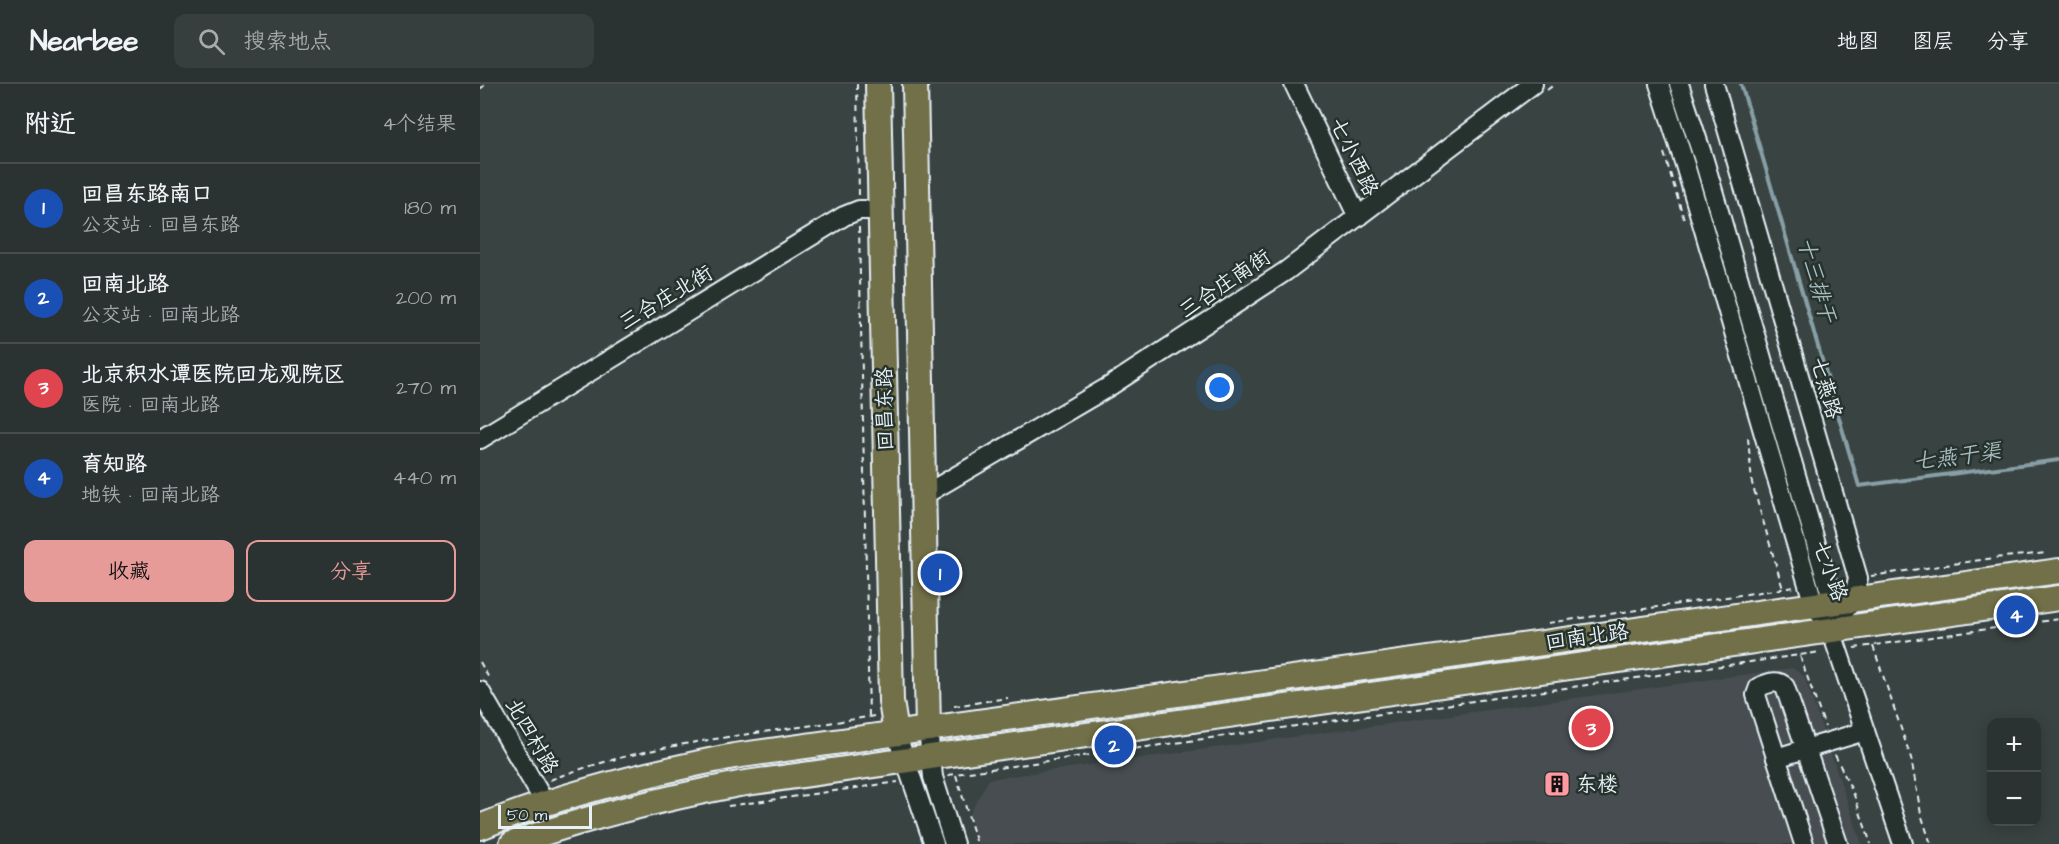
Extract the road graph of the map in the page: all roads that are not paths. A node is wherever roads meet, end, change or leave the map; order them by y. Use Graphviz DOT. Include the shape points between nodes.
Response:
graph roads {
  1 [pos="878,84"];
  2 [pos="915,84"];
  3 [pos="1294,84"];
  4 [pos="1533,84"];
  5 [pos="1659,84"];
  6 [pos="1679,84"];
  7 [pos="1714,84"];
  8 [pos="870,210"];
  9 [pos="1358,217"];
  10 [pos="480,439"];
  11 [pos="924,495"];
  12 [pos="2057,561"];
  13 [pos="2059,598"];
  14 [pos="1833,602"];
  15 [pos="1831,630"];
  16 [pos="480,691"];
  17 [pos="928,729"];
  18 [pos="1865,729"];
  19 [pos="896,733"];
  20 [pos="1805,748"];
  21 [pos="930,757"];
  22 [pos="1776,757"];
  23 [pos="906,760"];
  24 [pos="545,803"];
  25 [pos="480,827"];
  26 [pos="546,838"];
  27 [pos="512,844"];
  28 [pos="934,844"];
  29 [pos="954,844"];
  30 [pos="1804,844"];
  31 [pos="1838,844"];
  32 [pos="1903,844"];
  1 -- 8 [label="main road, 回昌东路"];
  2 -- 11 [label="main road, 回昌东路"];
  3 -- 9 [label="street, 七小西路"];
  4 -- 9 [label="street, 三合庄南街"];
  5 -- 14 [label="street, 七小路"];
  6 -- 14 [label="street, 七小路"];
  7 -- 14 [label="street, 七燕路" via="1858,578"];
  8 -- 10 [label="street, 三合庄北街" via="844,216"];
  8 -- 19 [label="main road, 回昌东路" via="891,701"];
  9 -- 11 [label="street, 三合庄南街" via="1286,271 1110,386"];
  11 -- 17 [label="main road, 回昌东路"];
  12 -- 14 [label="main road, 回南北路"];
  13 -- 15 [label="main road, 回南北路"];
  14 -- 15 [label="street"];
  14 -- 15 [label="street, 七小路"];
  14 -- 17 [label="main road, 回南北路"];
  15 -- 18 [label="street, 七小路"];
  15 -- 21 [label="main road, 回南北路"];
  16 -- 24 [label="street, 北四村路"];
  17 -- 19 [label="main road, 回南北路"];
  17 -- 21 [label="street"];
  18 -- 20 [label="street"];
  18 -- 32 [label="street, 七小路"];
  19 -- 23 [label="street"];
  19 -- 24 [label="main road, 回南北路" via="734,756 610,783"];
  20 -- 22 [label="street"];
  20 -- 22 [label="street" via="1785,687 1773,682 1756,692"];
  20 -- 31 [label="street"];
  21 -- 23 [label="main road, 回南北路"];
  21 -- 29 [label="street"];
  22 -- 30 [label="street"];
  23 -- 26 [label="main road, 回南北路" via="670,797 627,807"];
  23 -- 28 [label="street"];
  24 -- 25 [label="main road, 回南北路"];
  26 -- 27 [label="main road, 回南北路"];
}
